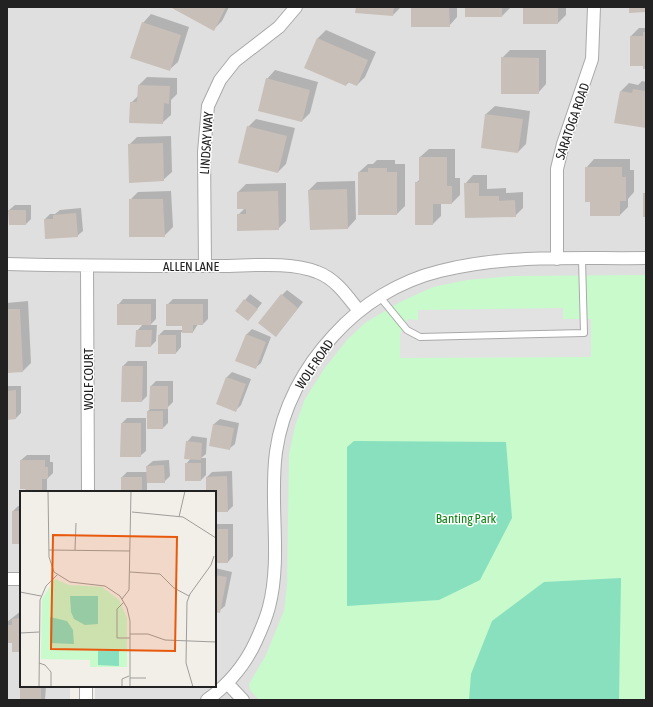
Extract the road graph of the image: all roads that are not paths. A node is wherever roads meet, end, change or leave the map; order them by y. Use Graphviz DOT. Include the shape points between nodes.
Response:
graph roads {
  1 [pos="296,7"];
  2 [pos="594,7"];
  3 [pos="646,258"];
  4 [pos="557,259"];
  5 [pos="582,259"];
  6 [pos="7,264"];
  7 [pos="86,266"];
  8 [pos="205,266"];
  9 [pos="380,297"];
  10 [pos="359,311"];
  11 [pos="88,491"];
  12 [pos="7,578"];
  13 [pos="20,579"];
  14 [pos="227,683"];
  15 [pos="86,687"];
  16 [pos="86,700"];
  17 [pos="207,700"];
  18 [pos="243,700"];
  1 -- 8 [label="street, LINDSAY WAY" via="279,26 235,61 220,80 208,106 204,152"];
  2 -- 4 [label="street, SARATOGA ROAD" via="592,59 557,169"];
  3 -- 5 [label="street, WOLF ROAD"];
  4 -- 5 [label="street, WOLF ROAD"];
  4 -- 9 [label="street, WOLF ROAD" via="486,262 445,270 410,281"];
  5 -- 9 [label="lane" via="584,333 420,336 407,330"];
  6 -- 7 [label="street, ALLEN LANE"];
  7 -- 8 [label="street, ALLEN LANE"];
  7 -- 11 [label="street, WOLF COURT"];
  8 -- 10 [label="street, ALLEN LANE" via="308,268 325,275 340,286"];
  9 -- 10 [label="street, WOLF ROAD"];
  10 -- 14 [label="street, WOLF ROAD" via="322,348 303,375 289,405 276,452 274,570 270,606 252,651"];
  12 -- 13 [label="street"];
  14 -- 17 [label="street, WOLF ROAD"];
  14 -- 18 [label="street"];
  15 -- 16 [label="street"];
}
